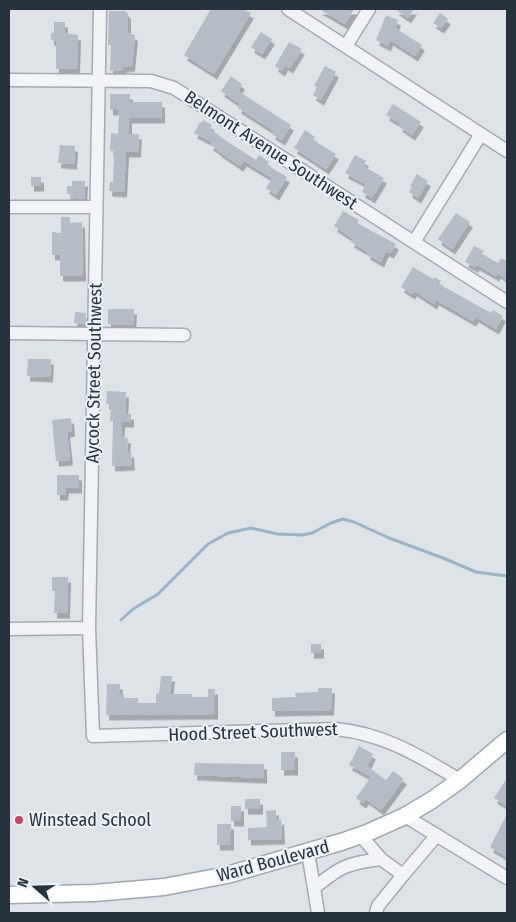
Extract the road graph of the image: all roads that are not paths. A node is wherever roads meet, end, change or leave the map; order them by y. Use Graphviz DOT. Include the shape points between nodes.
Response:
graph roads {
  1 [pos="100,9"];
  2 [pos="288,9"];
  3 [pos="369,9"];
  4 [pos="346,46"];
  5 [pos="9,80"];
  6 [pos="98,81"];
  7 [pos="481,134"];
  8 [pos="507,151"];
  9 [pos="9,207"];
  10 [pos="96,207"];
  11 [pos="414,242"];
  12 [pos="507,302"];
  13 [pos="9,333"];
  14 [pos="95,334"];
  15 [pos="184,335"];
  16 [pos="89,628"];
  17 [pos="9,629"];
  18 [pos="93,736"];
  19 [pos="507,740"];
  20 [pos="460,780"];
  21 [pos="405,816"];
  22 [pos="437,835"];
  23 [pos="361,836"];
  24 [pos="308,853"];
  25 [pos="381,859"];
  26 [pos="403,875"];
  27 [pos="507,878"];
  28 [pos="314,888"];
  29 [pos="9,895"];
  30 [pos="318,913"];
  31 [pos="376,913"];
  1 -- 6 [label="street, Aycock Street Southwest"];
  2 -- 4 [label="street"];
  3 -- 4 [label="street"];
  4 -- 7 [label="street"];
  5 -- 6 [label="street, Belmont Avenue Southwest"];
  6 -- 10 [label="street, Aycock Street Southwest"];
  6 -- 11 [label="street, Belmont Avenue Southwest" via="150,81 174,88"];
  7 -- 8 [label="street"];
  7 -- 11 [label="street"];
  9 -- 10 [label="street"];
  10 -- 14 [label="street, Aycock Street Southwest"];
  11 -- 12 [label="street, Belmont Avenue Southwest"];
  13 -- 14 [label="street"];
  14 -- 15 [label="street"];
  14 -- 16 [label="street, Aycock Street Southwest"];
  16 -- 17 [label="street"];
  16 -- 18 [label="street, Aycock Street Southwest"];
  18 -- 20 [label="street, Hood Street Southwest" via="352,730 406,748"];
  19 -- 20 [label="main road, Ward Boulevard"];
  20 -- 21 [label="main road, Ward Boulevard"];
  21 -- 22 [label="street"];
  21 -- 23 [label="main road, Ward Boulevard"];
  22 -- 26 [label="street"];
  22 -- 27 [label="street"];
  23 -- 24 [label="main road, Ward Boulevard"];
  23 -- 25 [label="street"];
  24 -- 28 [label="street"];
  24 -- 29 [label="main road, Ward Boulevard" via="227,875 164,887"];
  25 -- 26 [label="street"];
  25 -- 28 [label="street" via="337,869"];
  26 -- 31 [label="street"];
  28 -- 30 [label="street"];
}
